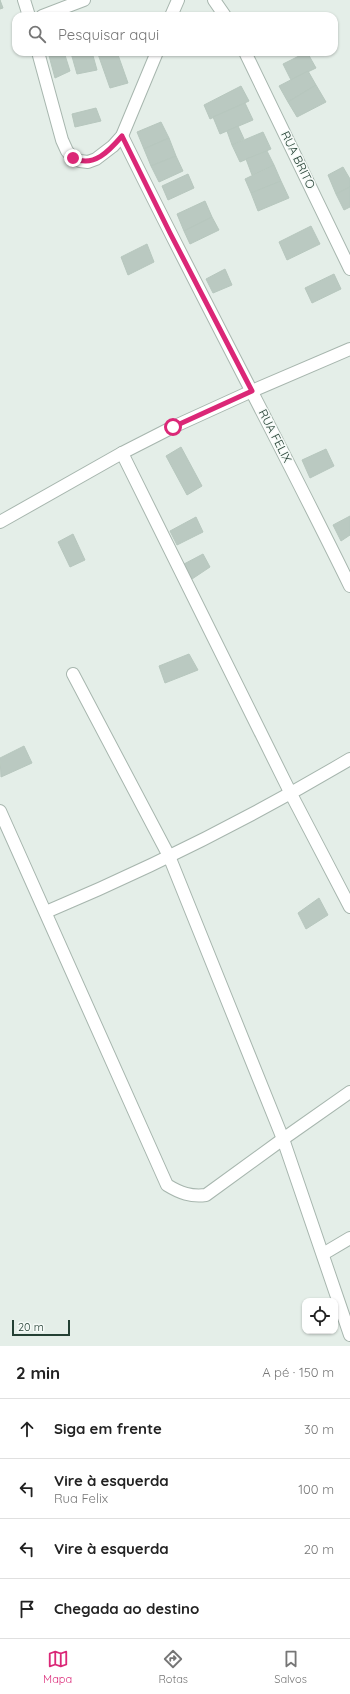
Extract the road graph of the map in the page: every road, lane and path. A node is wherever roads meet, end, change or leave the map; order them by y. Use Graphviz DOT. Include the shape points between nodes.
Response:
graph roads {
  1 [pos="24,0"];
  2 [pos="84,0"];
  3 [pos="178,0"];
  4 [pos="214,0"];
  5 [pos="28,12"];
  6 [pos="52,12"];
  7 [pos="173,12"];
  8 [pos="222,12"];
  9 [pos="39,56"];
  10 [pos="155,56"];
  11 [pos="247,56"];
  12 [pos="122,136"];
  13 [pos="350,269"];
  14 [pos="350,349"];
  15 [pos="252,391"];
  16 [pos="122,453"];
  17 [pos="0,522"];
  18 [pos="350,586"];
  19 [pos="73,674"];
  20 [pos="350,759"];
  21 [pos="291,794"];
  22 [pos="0,811"];
  23 [pos="169,856"];
  24 [pos="350,907"];
  25 [pos="46,912"];
  26 [pos="350,1092"];
  27 [pos="283,1139"];
  28 [pos="350,1238"];
  29 [pos="322,1254"];
  30 [pos="350,1335"];
  1 -- 5 [label="street"];
  2 -- 6 [label="street"];
  3 -- 7 [label="street"];
  4 -- 8 [label="street"];
  9 -- 12 [label="street" via="62,140 73,158 88,162 96,159"];
  10 -- 12 [label="street"];
  11 -- 13 [label="street, RUA BRITO"];
  12 -- 15 [label="street, RUA FELIX"];
  14 -- 15 [label="street"];
  15 -- 16 [label="street"];
  15 -- 18 [label="street, RUA FELIX"];
  16 -- 17 [label="street"];
  16 -- 21 [label="street"];
  19 -- 23 [label="street"];
  20 -- 21 [label="street"];
  21 -- 23 [label="street"];
  21 -- 24 [label="street"];
  22 -- 25 [label="street"];
  23 -- 25 [label="street" via="106,887"];
  23 -- 27 [label="street"];
  25 -- 27 [label="street" via="167,1185 176,1191 194,1196 206,1195"];
  26 -- 27 [label="street"];
  27 -- 29 [label="street"];
  28 -- 29 [label="street"];
  29 -- 30 [label="street"];
}
